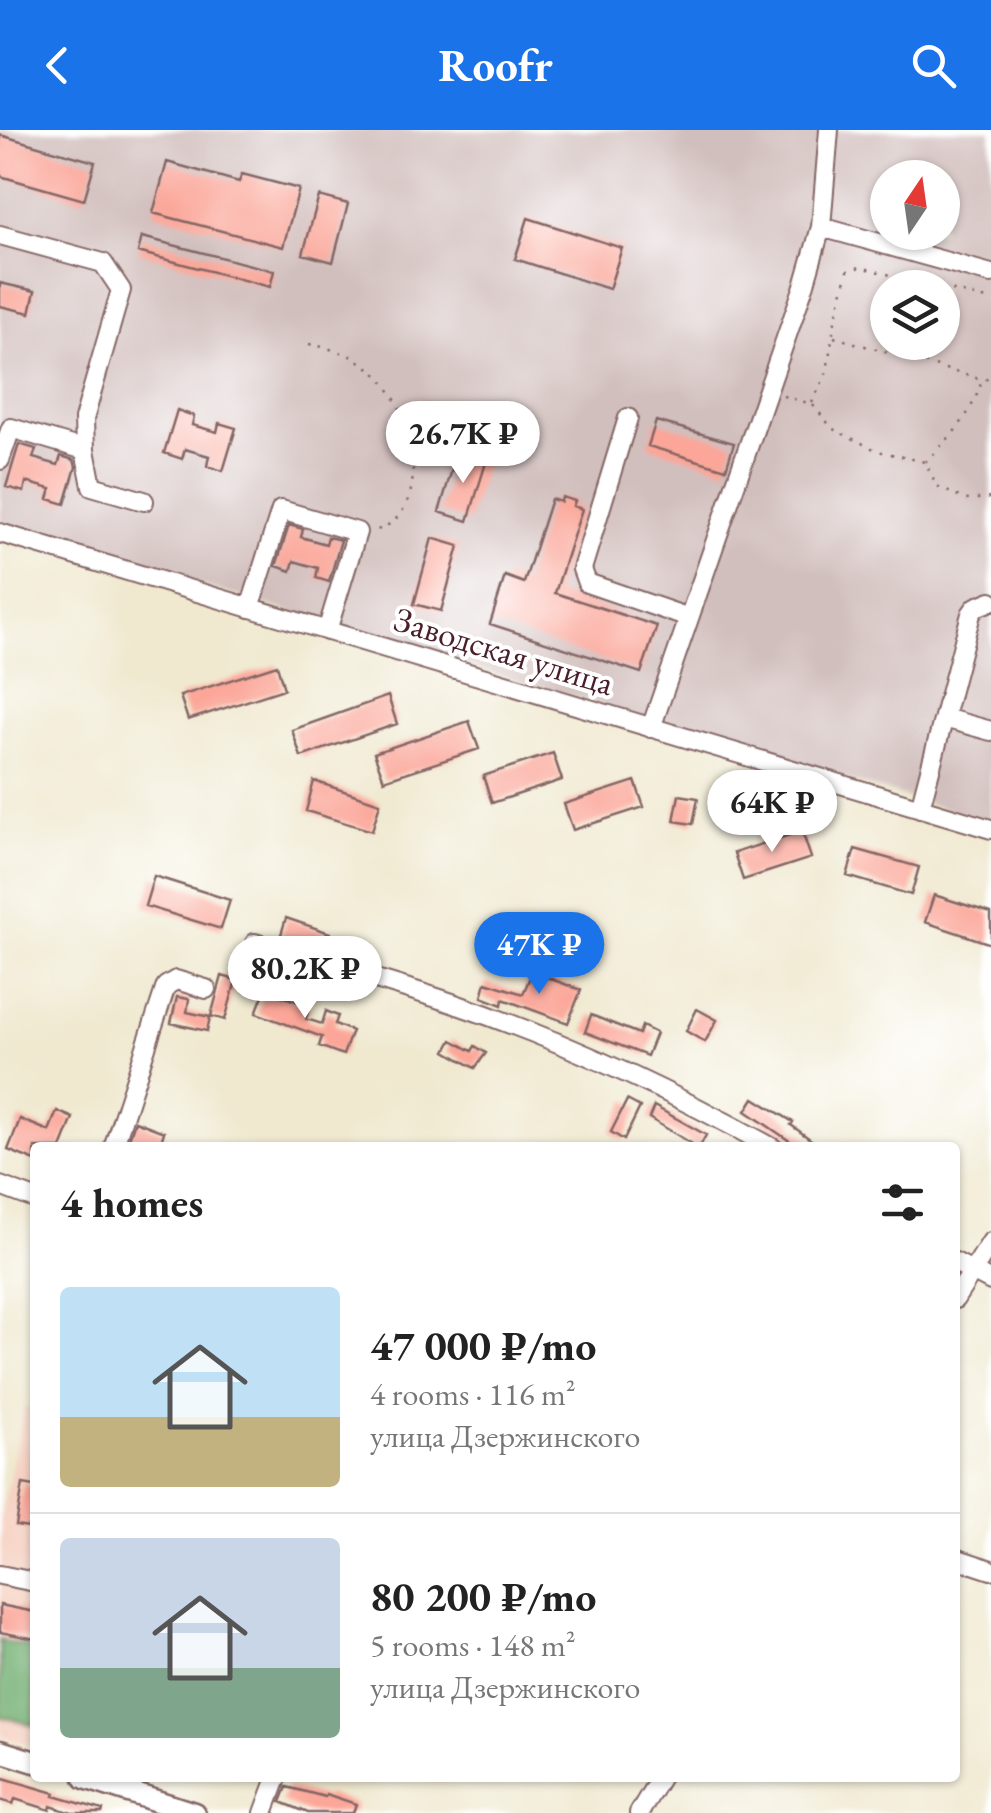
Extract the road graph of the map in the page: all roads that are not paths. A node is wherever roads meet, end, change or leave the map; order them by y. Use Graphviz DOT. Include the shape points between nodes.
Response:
graph roads {
  1 [pos="829,130"];
  2 [pos="821,227"];
  3 [pos="0,235"];
  4 [pos="991,274"];
  5 [pos="628,418"];
  6 [pos="85,450"];
  7 [pos="0,460"];
  8 [pos="144,501"];
  9 [pos="0,533"];
  10 [pos="991,601"];
  11 [pos="250,608"];
  12 [pos="689,618"];
  13 [pos="327,632"];
  14 [pos="944,718"];
  15 [pos="651,728"];
  16 [pos="991,731"];
  17 [pos="920,808"];
  18 [pos="991,828"];
  19 [pos="255,943"];
  20 [pos="206,989"];
  21 [pos="115,1142"];
  22 [pos="761,1142"];
  23 [pos="0,1186"];
  24 [pos="30,1197"];
  25 [pos="991,1242"];
  26 [pos="960,1265"];
  27 [pos="972,1273"];
  28 [pos="991,1281"];
  29 [pos="960,1291"];
  30 [pos="960,1560"];
  31 [pos="991,1570"];
  32 [pos="0,1575"];
  33 [pos="30,1581"];
  34 [pos="0,1752"];
  35 [pos="30,1761"];
  36 [pos="97,1782"];
  37 [pos="276,1782"];
  38 [pos="658,1782"];
  39 [pos="194,1813"];
  40 [pos="264,1813"];
  41 [pos="640,1813"];
  1 -- 2 [label="street"];
  2 -- 4 [label="street"];
  2 -- 12 [label="street"];
  3 -- 6 [label="street" via="103,264 121,290 84,419"];
  5 -- 12 [label="street" via="582,568 587,583"];
  6 -- 7 [label="street" via="11,428"];
  6 -- 8 [label="street" via="92,486"];
  9 -- 11 [label="street, Заводская улица"];
  10 -- 14 [label="street" via="971,614"];
  11 -- 13 [label="street, Заводская улица"];
  11 -- 13 [label="street" via="281,510 357,532"];
  12 -- 15 [label="street"];
  13 -- 15 [label="street, Заводская улица"];
  14 -- 16 [label="street"];
  14 -- 17 [label="street"];
  15 -- 17 [label="street, Заводская улица"];
  17 -- 18 [label="street, Заводская улица"];
  19 -- 22 [label="street" via="454,1004 580,1052"];
  20 -- 21 [label="street" via="176,980 166,986"];
  23 -- 24 [label="street"];
  25 -- 27 [label="street"];
  26 -- 27 [label="street"];
  27 -- 28 [label="street"];
  27 -- 29 [label="street"];
  30 -- 31 [label="street"];
  32 -- 33 [label="street"];
  34 -- 35 [label="main road"];
  36 -- 39 [label="main road"];
  37 -- 40 [label="street"];
  38 -- 41 [label="street"];
}
